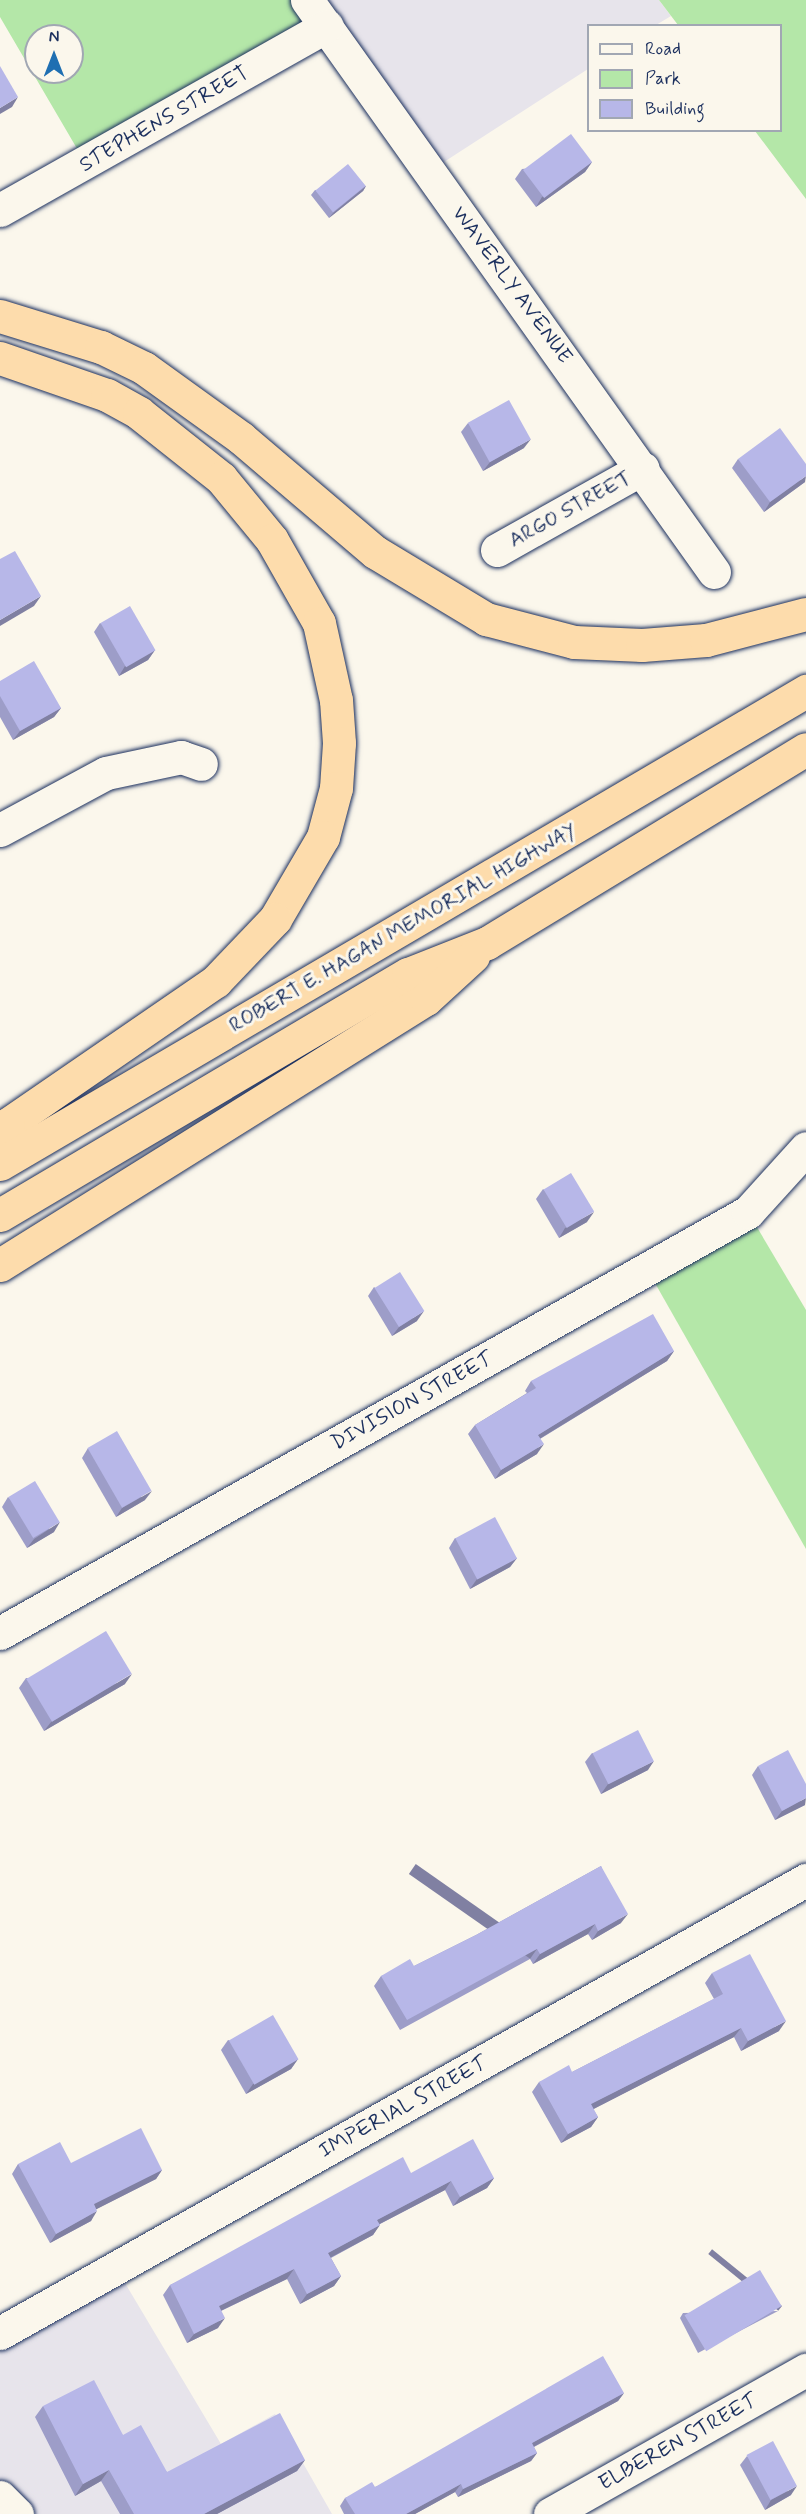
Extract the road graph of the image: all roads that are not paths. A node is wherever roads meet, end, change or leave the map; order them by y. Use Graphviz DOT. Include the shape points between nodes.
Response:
graph roads {
  1 [pos="308,0"];
  2 [pos="327,26"];
  3 [pos="0,210"];
  4 [pos="0,316"];
  5 [pos="0,358"];
  6 [pos="643,468"];
  7 [pos="497,550"];
  8 [pos="714,572"];
  9 [pos="806,614"];
  10 [pos="806,691"];
  11 [pos="806,749"];
  12 [pos="201,764"];
  13 [pos="0,830"];
  14 [pos="487,943"];
  15 [pos="0,1135"];
  16 [pos="806,1148"];
  17 [pos="0,1164"];
  18 [pos="0,1215"];
  19 [pos="0,1265"];
  20 [pos="0,1633"];
  21 [pos="806,1880"];
  22 [pos="0,2333"];
  23 [pos="806,2370"];
  24 [pos="0,2498"];
  25 [pos="17,2514"];
  26 [pos="550,2514"];
  1 -- 2 [label="street, WAVERLY AVENUE"];
  2 -- 3 [label="street, STEPHENS STREET"];
  2 -- 6 [label="street, WAVERLY AVENUE"];
  4 -- 9 [label="highway" via="101,346 162,379 241,438 375,552 486,619 574,642 642,645 706,640"];
  5 -- 15 [label="highway" via="107,395 148,419 221,478 272,540 318,622 336,700 339,743 336,788 323,837 275,919 216,981 8,1124"];
  6 -- 7 [label="street, ARGO STREET"];
  6 -- 8 [label="street, WAVERLY AVENUE"];
  10 -- 17 [label="highway, ROBERT E. HAGAN MEMORIAL HIGHWAY"];
  11 -- 14 [label="highway"];
  12 -- 13 [label="street" via="181,757 106,773"];
  14 -- 18 [label="highway" via="408,974"];
  14 -- 19 [label="highway" via="426,999"];
  16 -- 20 [label="street, DIVISION STREET" via="748,1212"];
  21 -- 22 [label="street, IMPERIAL STREET"];
  23 -- 26 [label="street, ELBEREN STREET"];
  24 -- 25 [label="street"];
}
